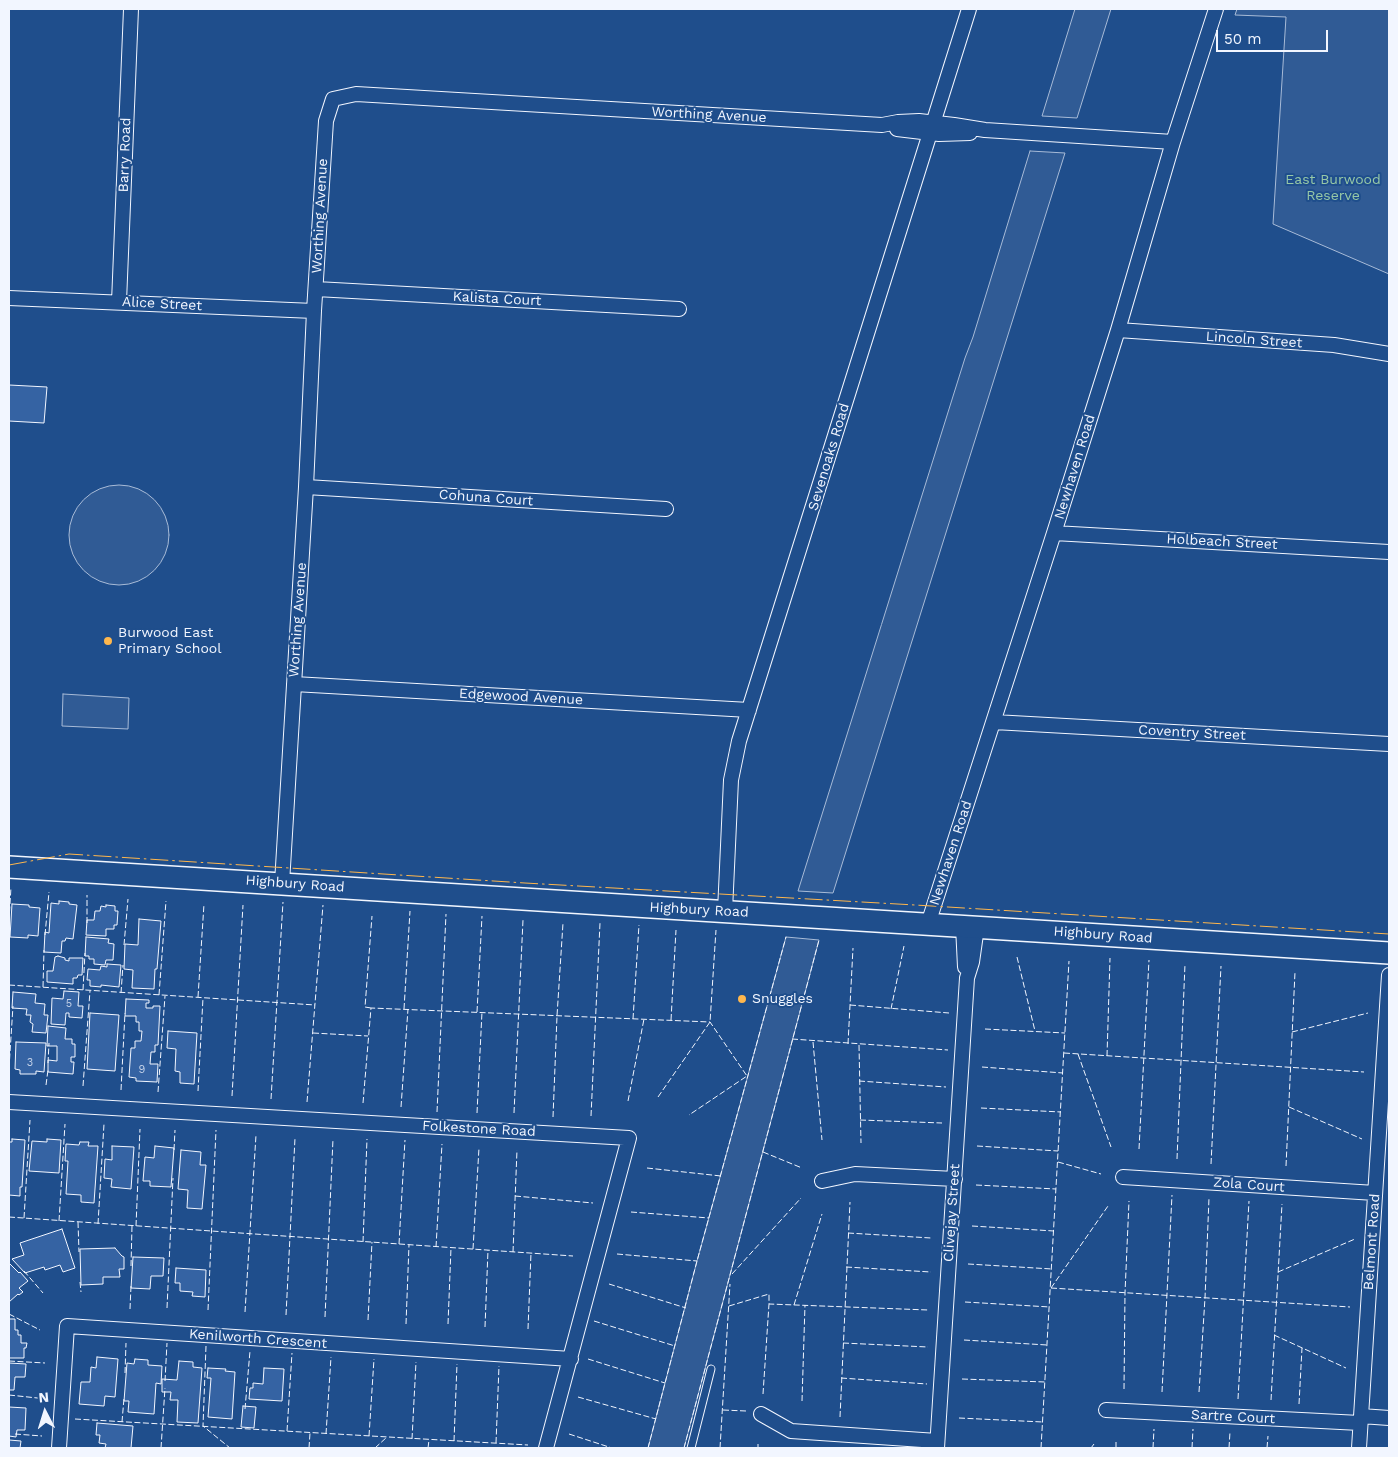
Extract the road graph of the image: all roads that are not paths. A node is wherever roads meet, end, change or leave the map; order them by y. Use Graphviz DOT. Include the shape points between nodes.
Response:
graph roads {
  1 [pos="131,9"];
  2 [pos="969,9"];
  3 [pos="1216,9"];
  4 [pos="932,128"];
  5 [pos="1173,142"];
  6 [pos="316,288"];
  7 [pos="9,298"];
  8 [pos="119,302"];
  9 [pos="679,309"];
  10 [pos="314,312"];
  11 [pos="1118,330"];
  12 [pos="1389,354"];
  13 [pos="306,487"];
  14 [pos="666,509"];
  15 [pos="1054,533"];
  16 [pos="1389,552"];
  17 [pos="294,684"];
  18 [pos="749,710"];
  19 [pos="994,722"];
  20 [pos="1389,744"];
  21 [pos="9,867"];
  22 [pos="282,883"];
  23 [pos="724,911"];
  24 [pos="928,924"];
  25 [pos="970,927"];
  26 [pos="1389,954"];
  27 [pos="1389,975"];
  28 [pos="9,1102"];
  29 [pos="1123,1177"];
  30 [pos="955,1179"];
  31 [pos="822,1181"];
  32 [pos="1380,1186"];
  33 [pos="571,1358"];
  34 [pos="711,1369"];
  35 [pos="1106,1410"];
  36 [pos="761,1414"];
  37 [pos="1389,1418"];
  38 [pos="1361,1420"];
  39 [pos="937,1444"];
  40 [pos="59,1448"];
  41 [pos="546,1448"];
  42 [pos="691,1448"];
  43 [pos="1359,1448"];
  1 -- 8 [label="street, Barry Road"];
  2 -- 4 [label="street, Sevenoaks Road"];
  3 -- 5 [label="street, Newhaven Road"];
  4 -- 5 [label="street, Worthing Avenue"];
  4 -- 6 [label="street, Worthing Avenue" via="902,130 882,125 356,94 333,99 326,121"];
  4 -- 18 [label="street, Sevenoaks Road"];
  5 -- 11 [label="street, Newhaven Road"];
  6 -- 9 [label="street, Kalista Court"];
  6 -- 10 [label="street, Worthing Avenue"];
  7 -- 8 [label="street, Alice Street"];
  8 -- 10 [label="street, Alice Street"];
  10 -- 13 [label="street, Worthing Avenue"];
  11 -- 12 [label="street, Lincoln Street" via="1334,345"];
  11 -- 15 [label="street, Newhaven Road"];
  13 -- 14 [label="street, Cohuna Court"];
  13 -- 17 [label="street, Worthing Avenue"];
  15 -- 16 [label="street, Holbeach Street"];
  15 -- 19 [label="street, Newhaven Road"];
  17 -- 18 [label="street, Edgewood Avenue"];
  17 -- 22 [label="street, Worthing Avenue"];
  18 -- 23 [label="street, Sevenoaks Road" via="731,780"];
  19 -- 20 [label="street, Coventry Street"];
  19 -- 24 [label="street, Newhaven Road"];
  21 -- 22 [label="main road, Highbury Road"];
  22 -- 23 [label="main road, Highbury Road"];
  23 -- 24 [label="main road, Highbury Road"];
  24 -- 25 [label="main road, Highbury Road"];
  25 -- 26 [label="main road, Highbury Road"];
  25 -- 30 [label="street, Clivejay Street" via="964,962 967,978"];
  27 -- 32 [label="street, Belmont Road"];
  28 -- 33 [label="street, Folkestone Road" via="629,1138"];
  29 -- 32 [label="street, Zola Court"];
  30 -- 31 [label="street" via="855,1174"];
  30 -- 39 [label="street, Clivejay Street"];
  32 -- 38 [label="street, Belmont Road"];
  33 -- 40 [label="street, Kenilworth Crescent" via="67,1326"];
  33 -- 41 [label="street, Folkestone Road"];
  34 -- 42 [label="lane"];
  35 -- 38 [label="street, Sartre Court"];
  36 -- 39 [label="street" via="791,1431"];
  37 -- 38 [label="street, Sartre Court"];
  38 -- 43 [label="street, Belmont Road"];
}
